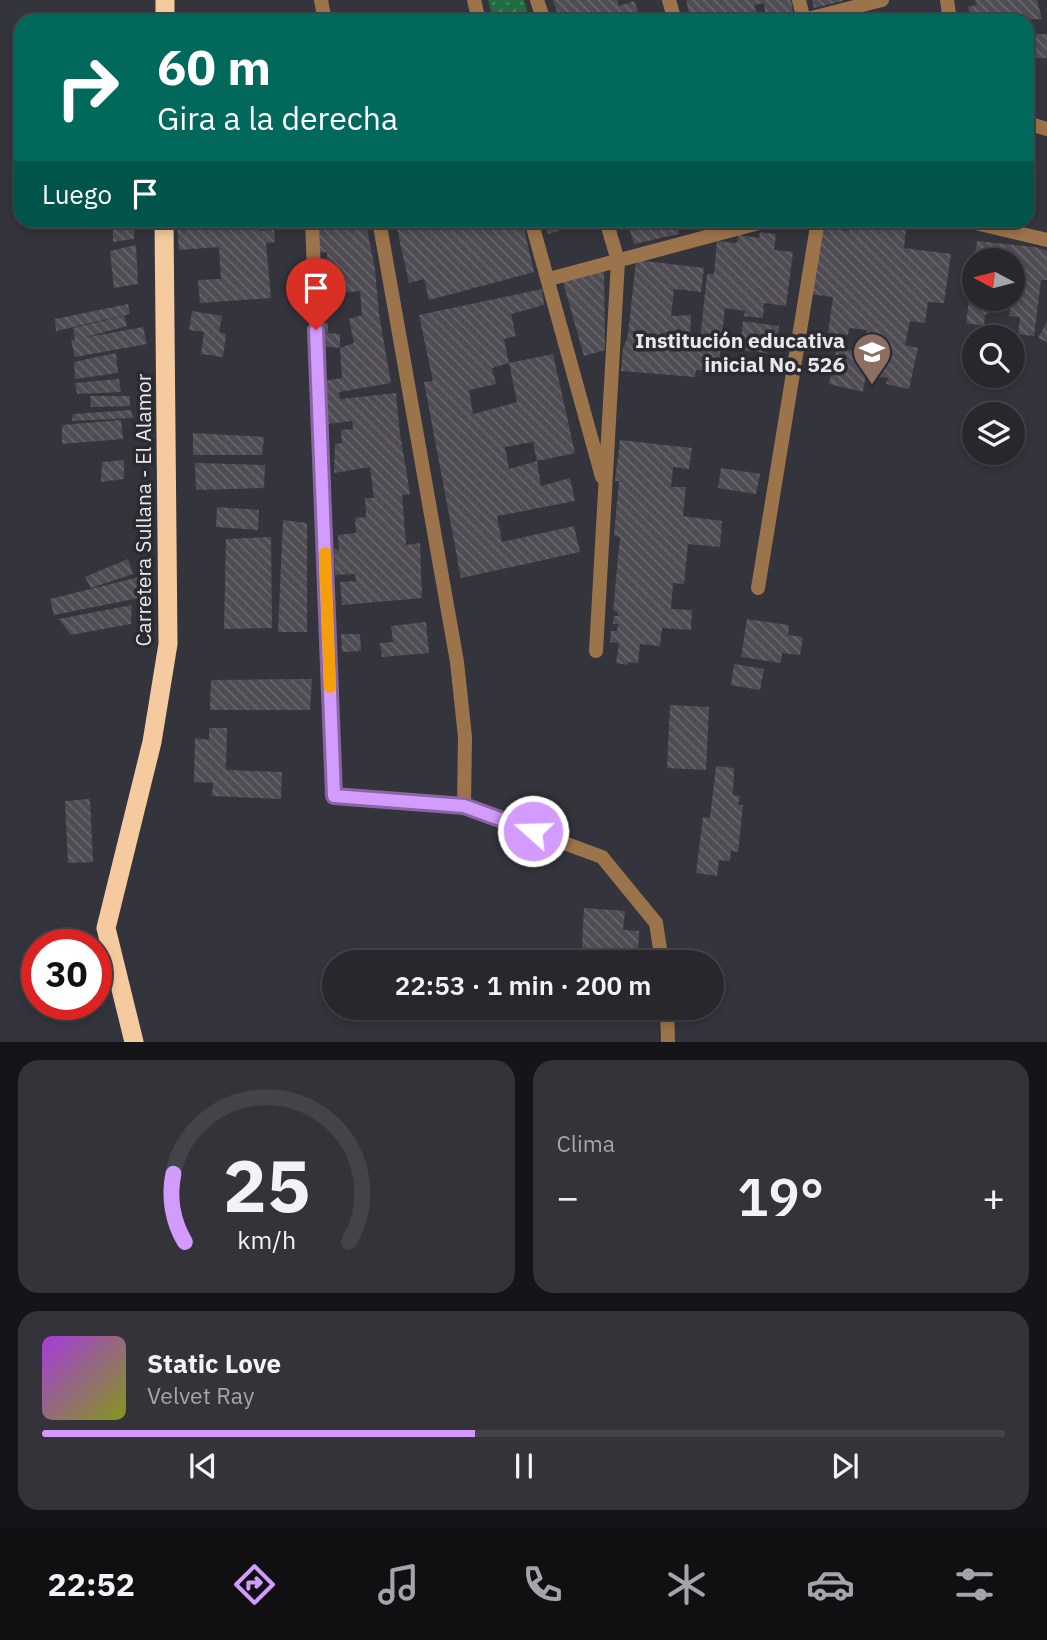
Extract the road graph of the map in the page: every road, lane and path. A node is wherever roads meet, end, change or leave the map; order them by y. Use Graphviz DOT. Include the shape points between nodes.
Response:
graph roads {
  1 [pos="883,0"];
  2 [pos="830,14"];
  3 [pos="164,228"];
  4 [pos="312,228"];
  5 [pos="380,228"];
  6 [pos="533,228"];
  7 [pos="608,228"];
  8 [pos="715,228"];
  9 [pos="817,228"];
  10 [pos="997,228"];
  11 [pos="1047,240"];
  12 [pos="618,261"];
  13 [pos="549,279"];
  14 [pos="605,489"];
  15 [pos="758,588"];
  16 [pos="596,651"];
  17 [pos="464,806"];
  18 [pos="660,950"];
  19 [pos="667,1020"];
  20 [pos="134,1041"];
  21 [pos="668,1041"];
  1 -- 2 [label="street"];
  3 -- 20 [label="highway, Carretera Sullana - El Alamor" via="168,644 152,742 106,928"];
  4 -- 17 [label="street" via="334,796"];
  5 -- 17 [label="street" via="457,662 465,737"];
  6 -- 13 [label="street"];
  7 -- 12 [label="street"];
  8 -- 12 [label="street"];
  9 -- 15 [label="street"];
  10 -- 11 [label="street"];
  12 -- 13 [label="street"];
  12 -- 14 [label="street"];
  13 -- 14 [label="street"];
  14 -- 16 [label="street"];
  17 -- 18 [label="street" via="602,857 656,923"];
  19 -- 21 [label="street"];
}
